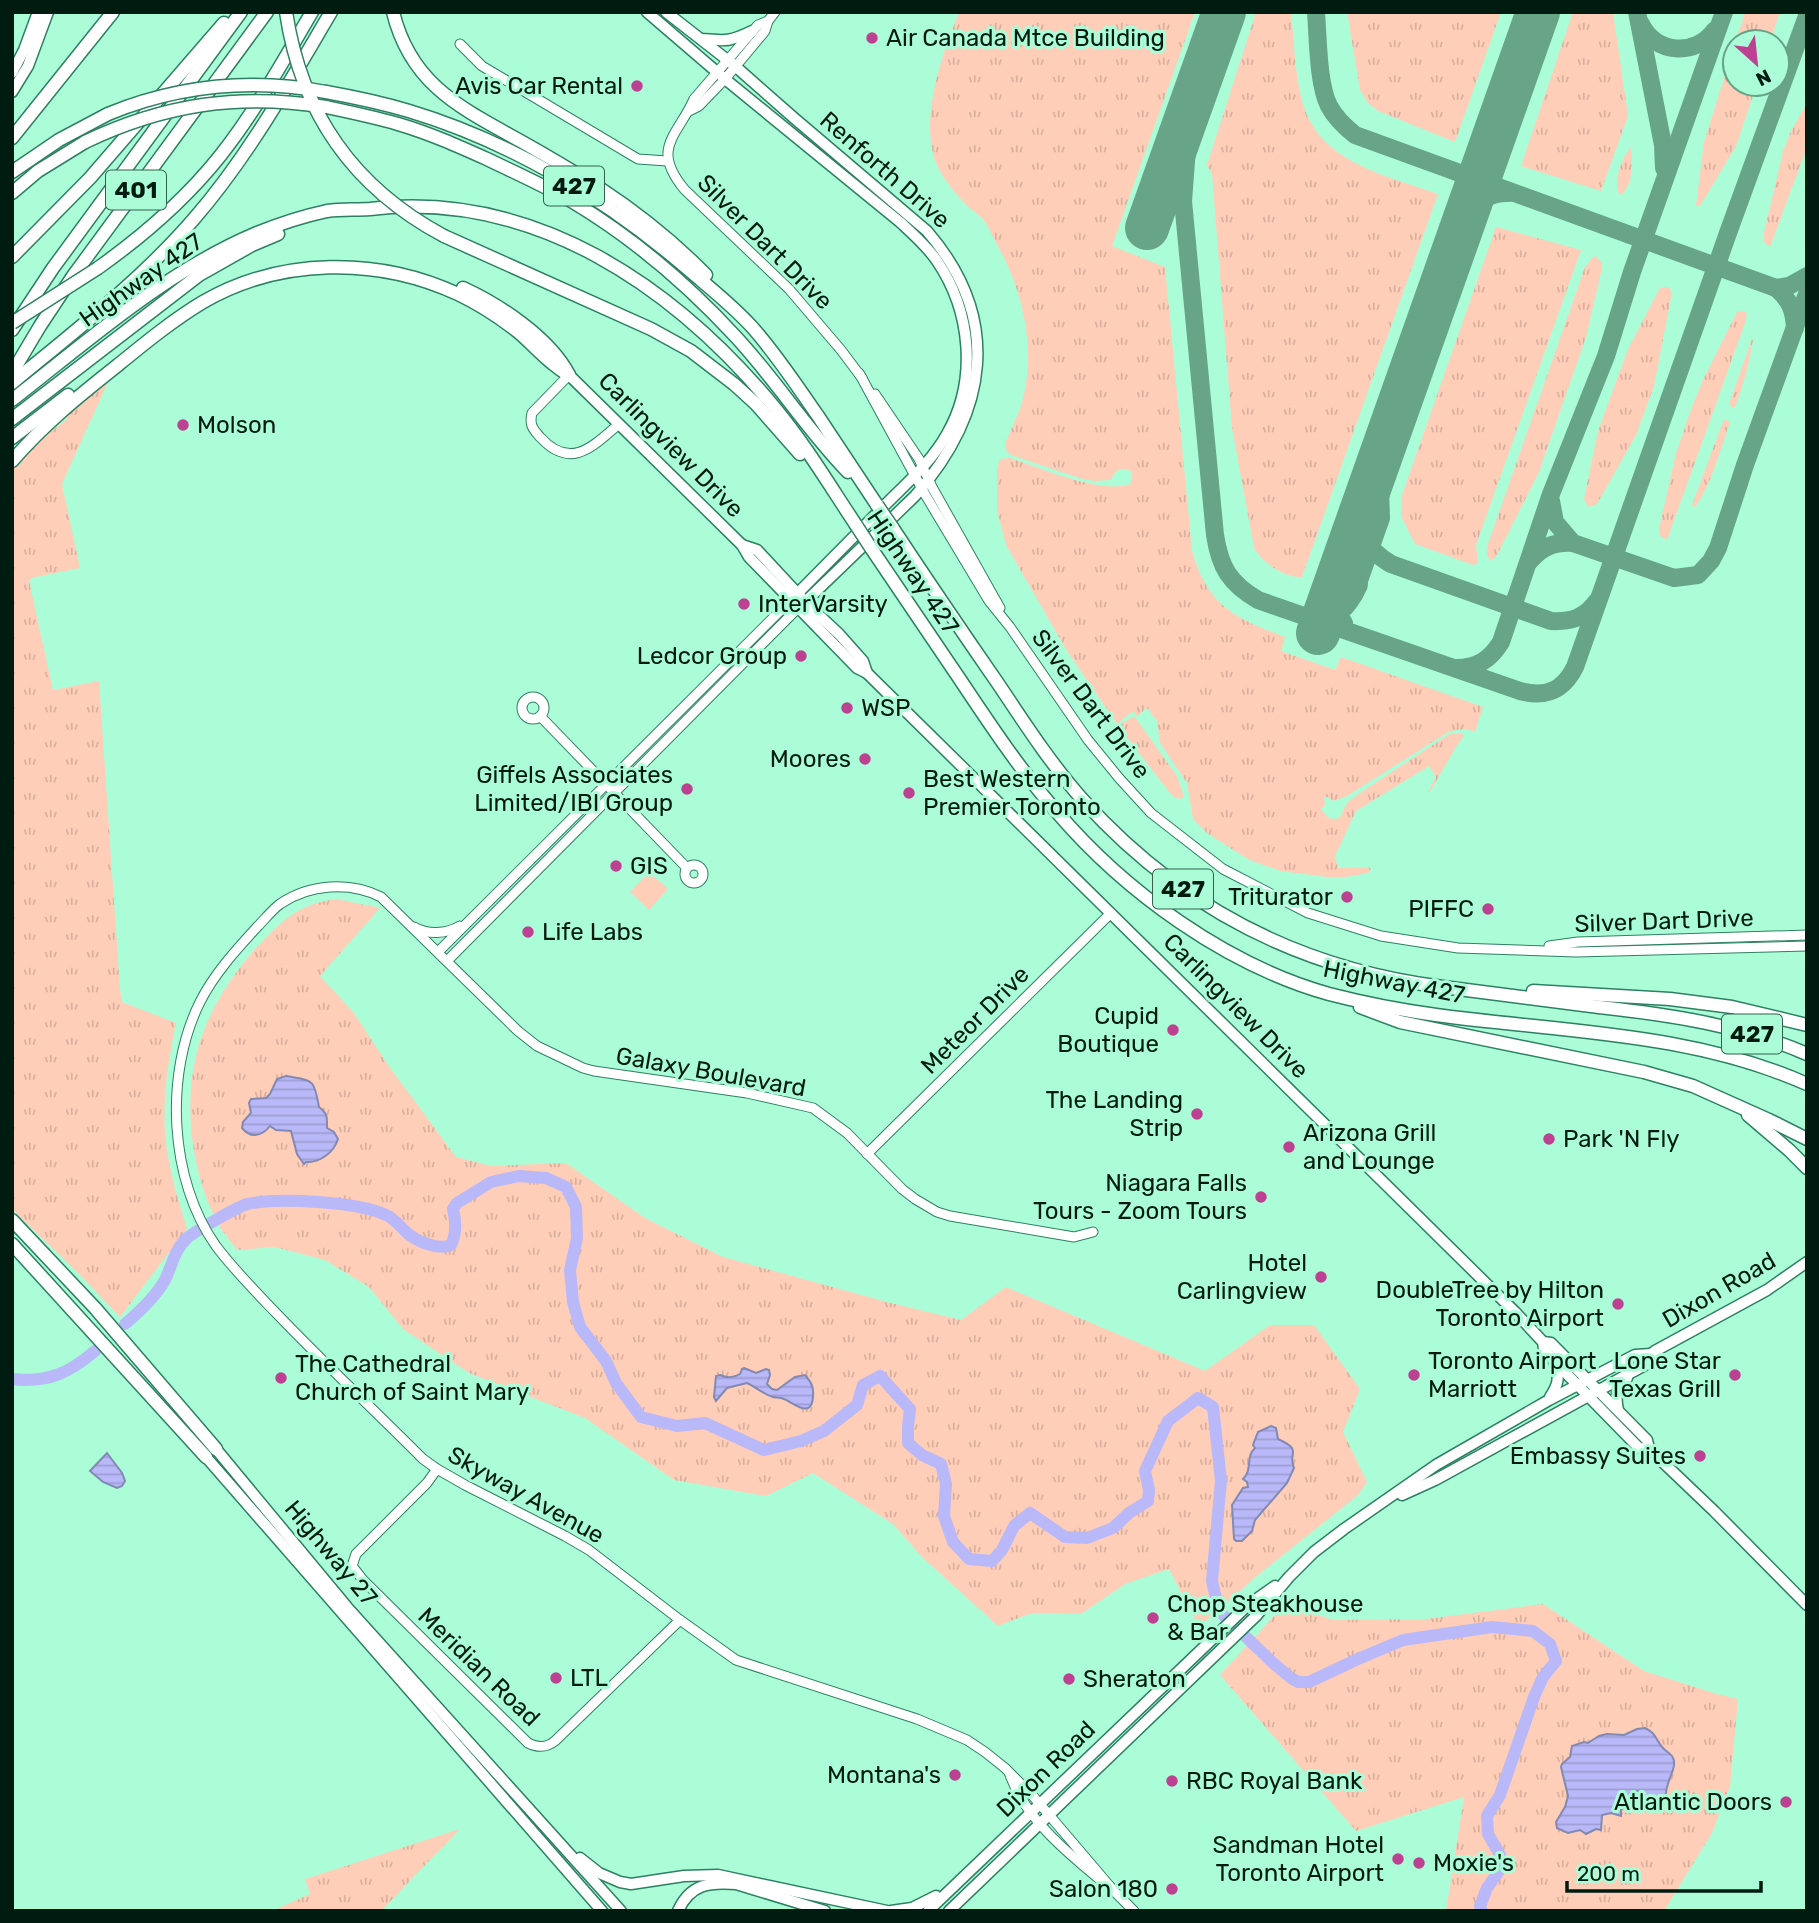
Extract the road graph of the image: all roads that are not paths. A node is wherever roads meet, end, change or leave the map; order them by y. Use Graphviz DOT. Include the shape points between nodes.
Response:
graph roads {
  1 [pos="38,12"];
  2 [pos="48,12"];
  3 [pos="113,12"];
  4 [pos="233,12"];
  5 [pos="241,12"];
  6 [pos="267,12"];
  7 [pos="286,12"];
  8 [pos="312,12"];
  9 [pos="331,12"];
  10 [pos="393,12"];
  11 [pos="647,12"];
  12 [pos="666,12"];
  13 [pos="775,12"];
  14 [pos="768,21"];
  15 [pos="752,31"];
  16 [pos="699,39"];
  17 [pos="460,44"];
  18 [pos="731,63"];
  19 [pos="12,74"];
  20 [pos="721,75"];
  21 [pos="12,92"];
  22 [pos="12,138"];
  23 [pos="667,161"];
  24 [pos="12,172"];
  25 [pos="12,193"];
  26 [pos="362,209"];
  27 [pos="12,257"];
  28 [pos="12,323"];
  29 [pos="750,325"];
  30 [pos="12,330"];
  31 [pos="12,373"];
  32 [pos="569,375"];
  33 [pos="12,383"];
  34 [pos="12,400"];
  35 [pos="12,419"];
  36 [pos="619,424"];
  37 [pos="12,438"];
  38 [pos="12,461"];
  39 [pos="919,471"];
  40 [pos="925,484"];
  41 [pos="875,501"];
  42 [pos="842,504"];
  43 [pos="798,601"];
  44 [pos="540,716"];
  45 [pos="606,783"];
  46 [pos="614,792"];
  47 [pos="687,868"];
  48 [pos="1111,913"];
  49 [pos="408,923"];
  50 [pos="465,923"];
  51 [pos="1807,934"];
  52 [pos="1762,936"];
  53 [pos="1807,946"];
  54 [pos="1762,947"];
  55 [pos="1523,950"];
  56 [pos="438,952"];
  57 [pos="447,961"];
  58 [pos="1439,987"];
  59 [pos="1327,993"];
  60 [pos="1807,1025"];
  61 [pos="1807,1054"];
  62 [pos="1807,1084"];
  63 [pos="1740,1108"];
  64 [pos="1807,1139"];
  65 [pos="867,1154"];
  66 [pos="1807,1168"];
  67 [pos="12,1220"];
  68 [pos="1093,1233"];
  69 [pos="12,1244"];
  70 [pos="1807,1262"];
  71 [pos="1543,1342"];
  72 [pos="1651,1354"];
  73 [pos="1555,1362"];
  74 [pos="1634,1371"];
  75 [pos="1582,1382"];
  76 [pos="1593,1393"];
  77 [pos="1549,1400"];
  78 [pos="1618,1411"];
  79 [pos="1649,1449"];
  80 [pos="211,1453"];
  81 [pos="437,1469"];
  82 [pos="1377,1507"];
  83 [pos="1289,1577"];
  84 [pos="1807,1605"];
  85 [pos="680,1620"];
  86 [pos="1010,1774"];
  87 [pos="1039,1804"];
  88 [pos="1031,1813"];
  89 [pos="1048,1814"];
  90 [pos="1039,1823"];
  91 [pos="562,1846"];
  92 [pos="962,1879"];
  93 [pos="1113,1890"];
  94 [pos="951,1909"];
  95 [pos="602,1911"];
  96 [pos="621,1911"];
  97 [pos="678,1911"];
  98 [pos="825,1911"];
  99 [pos="889,1911"];
  100 [pos="928,1911"];
  101 [pos="1134,1911"];
  1 -- 19 [label="main road"];
  2 -- 21 [label="main road" via="28,66"];
  3 -- 22 [label="highway"];
  4 -- 27 [label="highway" via="90,178"];
  5 -- 30 [label="highway, 401"];
  6 -- 31 [label="highway, 401" via="73,276"];
  7 -- 42 [label="highway, bridge" via="292,47 317,114 336,144 384,197 444,236 651,329 697,355 756,404"];
  8 -- 28 [label="highway, bridge" via="253,109 209,169 136,240"];
  9 -- 33 [label="highway" via="250,144 194,219 139,275"];
  10 -- 29 [label="highway" via="412,61 436,88 630,210 699,268"];
  11 -- 20 [label="main road, Renforth Drive"];
  12 -- 16 [label="main road, Renforth Drive"];
  13 -- 14 [label="street"];
  14 -- 15 [label="street"];
  14 -- 18 [label="street" via="765,31"];
  15 -- 16 [label="main road" via="733,40"];
  15 -- 18 [label="street"];
  16 -- 18 [label="main road, Renforth Drive"];
  17 -- 23 [label="street, Silver Dart Drive" via="482,66 638,159"];
  18 -- 20 [label="street"];
  18 -- 40 [label="main road, Renforth Drive" via="927,231 963,286 976,331 973,396 956,439"];
  20 -- 23 [label="street" via="675,131"];
  20 -- 39 [label="main road, Renforth Drive" via="900,222 935,259 950,284 965,333 963,390 948,433"];
  23 -- 39 [label="street, Silver Dart Drive" via="685,190 789,289 841,350"];
  24 -- 29 [label="highway, Highway 427 / 427, bridge" via="108,114 166,94 266,84 368,100 445,123 543,169 649,237"];
  25 -- 41 [label="highway, bridge" via="85,142 148,116 202,104 292,102 399,124 515,172 572,202 637,247 737,337"];
  26 -- 34 [label="highway, Highway 427 / 427" via="329,211 293,221 209,256 153,292"];
  26 -- 35 [label="highway" via="279,234 213,266"];
  26 -- 42 [label="highway, Highway 427 / 427" via="420,206 497,215 571,242 617,267 680,313 741,370 789,426"];
  29 -- 41 [label="highway, Highway 427 / 427"];
  32 -- 36 [label="main road, Carlingview Drive"];
  32 -- 36 [label="street" via="530,420 549,446 565,452 587,451"];
  32 -- 37 [label="highway" via="563,362 509,314 446,280 379,263 299,263 252,273 189,303"];
  32 -- 38 [label="highway" via="498,317 439,286 371,269 302,269 239,285 188,312 73,400"];
  36 -- 43 [label="main road, Carlingview Drive" via="742,545 757,550"];
  39 -- 40 [label="street, Silver Dart Drive"];
  39 -- 43 [label="main road, Renforth Drive"];
  40 -- 43 [label="main road, Renforth Drive"];
  40 -- 55 [label="street, Silver Dart Drive" via="1010,627 1088,740 1151,813 1223,869 1308,913 1381,936 1458,948"];
  41 -- 58 [label="highway, Highway 427 / 427, bridge" via="1060,772 1106,825 1156,869 1220,913 1303,954 1380,978"];
  42 -- 59 [label="highway, Highway 427 / 427, bridge" via="1015,760 1086,843 1190,928 1261,967"];
  43 -- 45 [label="street"];
  43 -- 46 [label="street"];
  43 -- 48 [label="main road, Carlingview Drive" via="839,634 863,661 867,673"];
  44 -- 45 [label="street"];
  45 -- 46 [label="street"];
  45 -- 50 [label="street"];
  46 -- 47 [label="street"];
  46 -- 57 [label="street"];
  48 -- 65 [label="street, Meteor Drive"];
  48 -- 71 [label="main road, Carlingview Drive"];
  49 -- 50 [label="street" via="418,930 443,933"];
  49 -- 56 [label="street, Skyway Avenue"];
  49 -- 81 [label="street, Skyway Avenue" via="381,897 359,888 328,886 280,904 235,951 199,1004 184,1045 178,1087 179,1152 192,1199 216,1246 296,1334"];
  50 -- 56 [label="street"];
  51 -- 52 [label="street, Silver Dart Drive"];
  52 -- 54 [label="street"];
  52 -- 55 [label="street, Silver Dart Drive" via="1578,942"];
  53 -- 54 [label="street, Silver Dart Drive"];
  54 -- 55 [label="street, Silver Dart Drive"];
  56 -- 57 [label="street, Skyway Avenue"];
  57 -- 65 [label="street, Galaxy Boulevard" via="518,1031 562,1059 594,1071 747,1093 813,1108"];
  58 -- 60 [label="highway" via="1670,999 1732,1007"];
  58 -- 61 [label="highway, Highway 427 / 427" via="1695,1020"];
  59 -- 62 [label="highway, Highway 427 / 427" via="1435,1015 1702,1049"];
  59 -- 63 [label="highway" via="1400,1022 1693,1086"];
  63 -- 64 [label="highway"];
  63 -- 66 [label="highway"];
  65 -- 68 [label="street, Galaxy Boulevard" via="902,1189 937,1212 1074,1237"];
  67 -- 80 [label="highway, Highway 27" via="113,1328"];
  69 -- 80 [label="highway, Highway 27"];
  70 -- 72 [label="main road, Dixon Road" via="1767,1290"];
  71 -- 73 [label="main road, Carlingview Drive"];
  71 -- 75 [label="main road, Carlingview Drive" via="1551,1343"];
  72 -- 74 [label="main road, Dixon Road" via="1645,1365"];
  72 -- 75 [label="main road, Dixon Road" via="1635,1355"];
  73 -- 75 [label="main road, Carlingview Drive"];
  73 -- 77 [label="main road" via="1558,1384"];
  74 -- 76 [label="main road, Dixon Road"];
  74 -- 78 [label="main road" via="1617,1388"];
  75 -- 76 [label="main road, Carlingview Drive"];
  75 -- 77 [label="main road, Dixon Road"];
  76 -- 78 [label="main road, Carlingview Drive"];
  76 -- 79 [label="main road, Carlingview Drive" via="1639,1448"];
  76 -- 82 [label="main road, Dixon Road" via="1436,1480"];
  77 -- 82 [label="main road, Dixon Road" via="1436,1465"];
  78 -- 79 [label="main road, Carlingview Drive" via="1647,1440"];
  79 -- 84 [label="main road, Carlingview Drive"];
  80 -- 91 [label="main road, Highway 27"];
  80 -- 95 [label="main road, Highway 27"];
  81 -- 85 [label="street, Skyway Avenue" via="589,1550"];
  81 -- 85 [label="street, Meridian Road" via="356,1554 352,1566 528,1743 547,1747 555,1741"];
  82 -- 83 [label="main road, Dixon Road" via="1344,1528"];
  83 -- 87 [label="main road, Dixon Road" via="1248,1605"];
  83 -- 89 [label="main road, Dixon Road" via="1256,1616"];
  85 -- 86 [label="street, Skyway Avenue" via="736,1660 967,1740"];
  86 -- 87 [label="street, Skyway Avenue"];
  86 -- 88 [label="street, Skyway Avenue"];
  87 -- 88 [label="main road, Dixon Road"];
  87 -- 89 [label="street, Skyway Avenue"];
  88 -- 90 [label="street, Skyway Avenue"];
  88 -- 92 [label="main road, Dixon Road"];
  89 -- 90 [label="main road, Dixon Road"];
  89 -- 93 [label="street, Skyway Avenue"];
  90 -- 93 [label="street, Skyway Avenue"];
  90 -- 94 [label="main road, Dixon Road"];
  91 -- 96 [label="main road, Highway 27"];
  91 -- 99 [label="main road" via="620,1882 718,1875"];
  92 -- 99 [label="main road" via="926,1903"];
  92 -- 100 [label="main road, Dixon Road"];
  93 -- 101 [label="street"];
  97 -- 98 [label="main road" via="695,1890 723,1883"];
}
